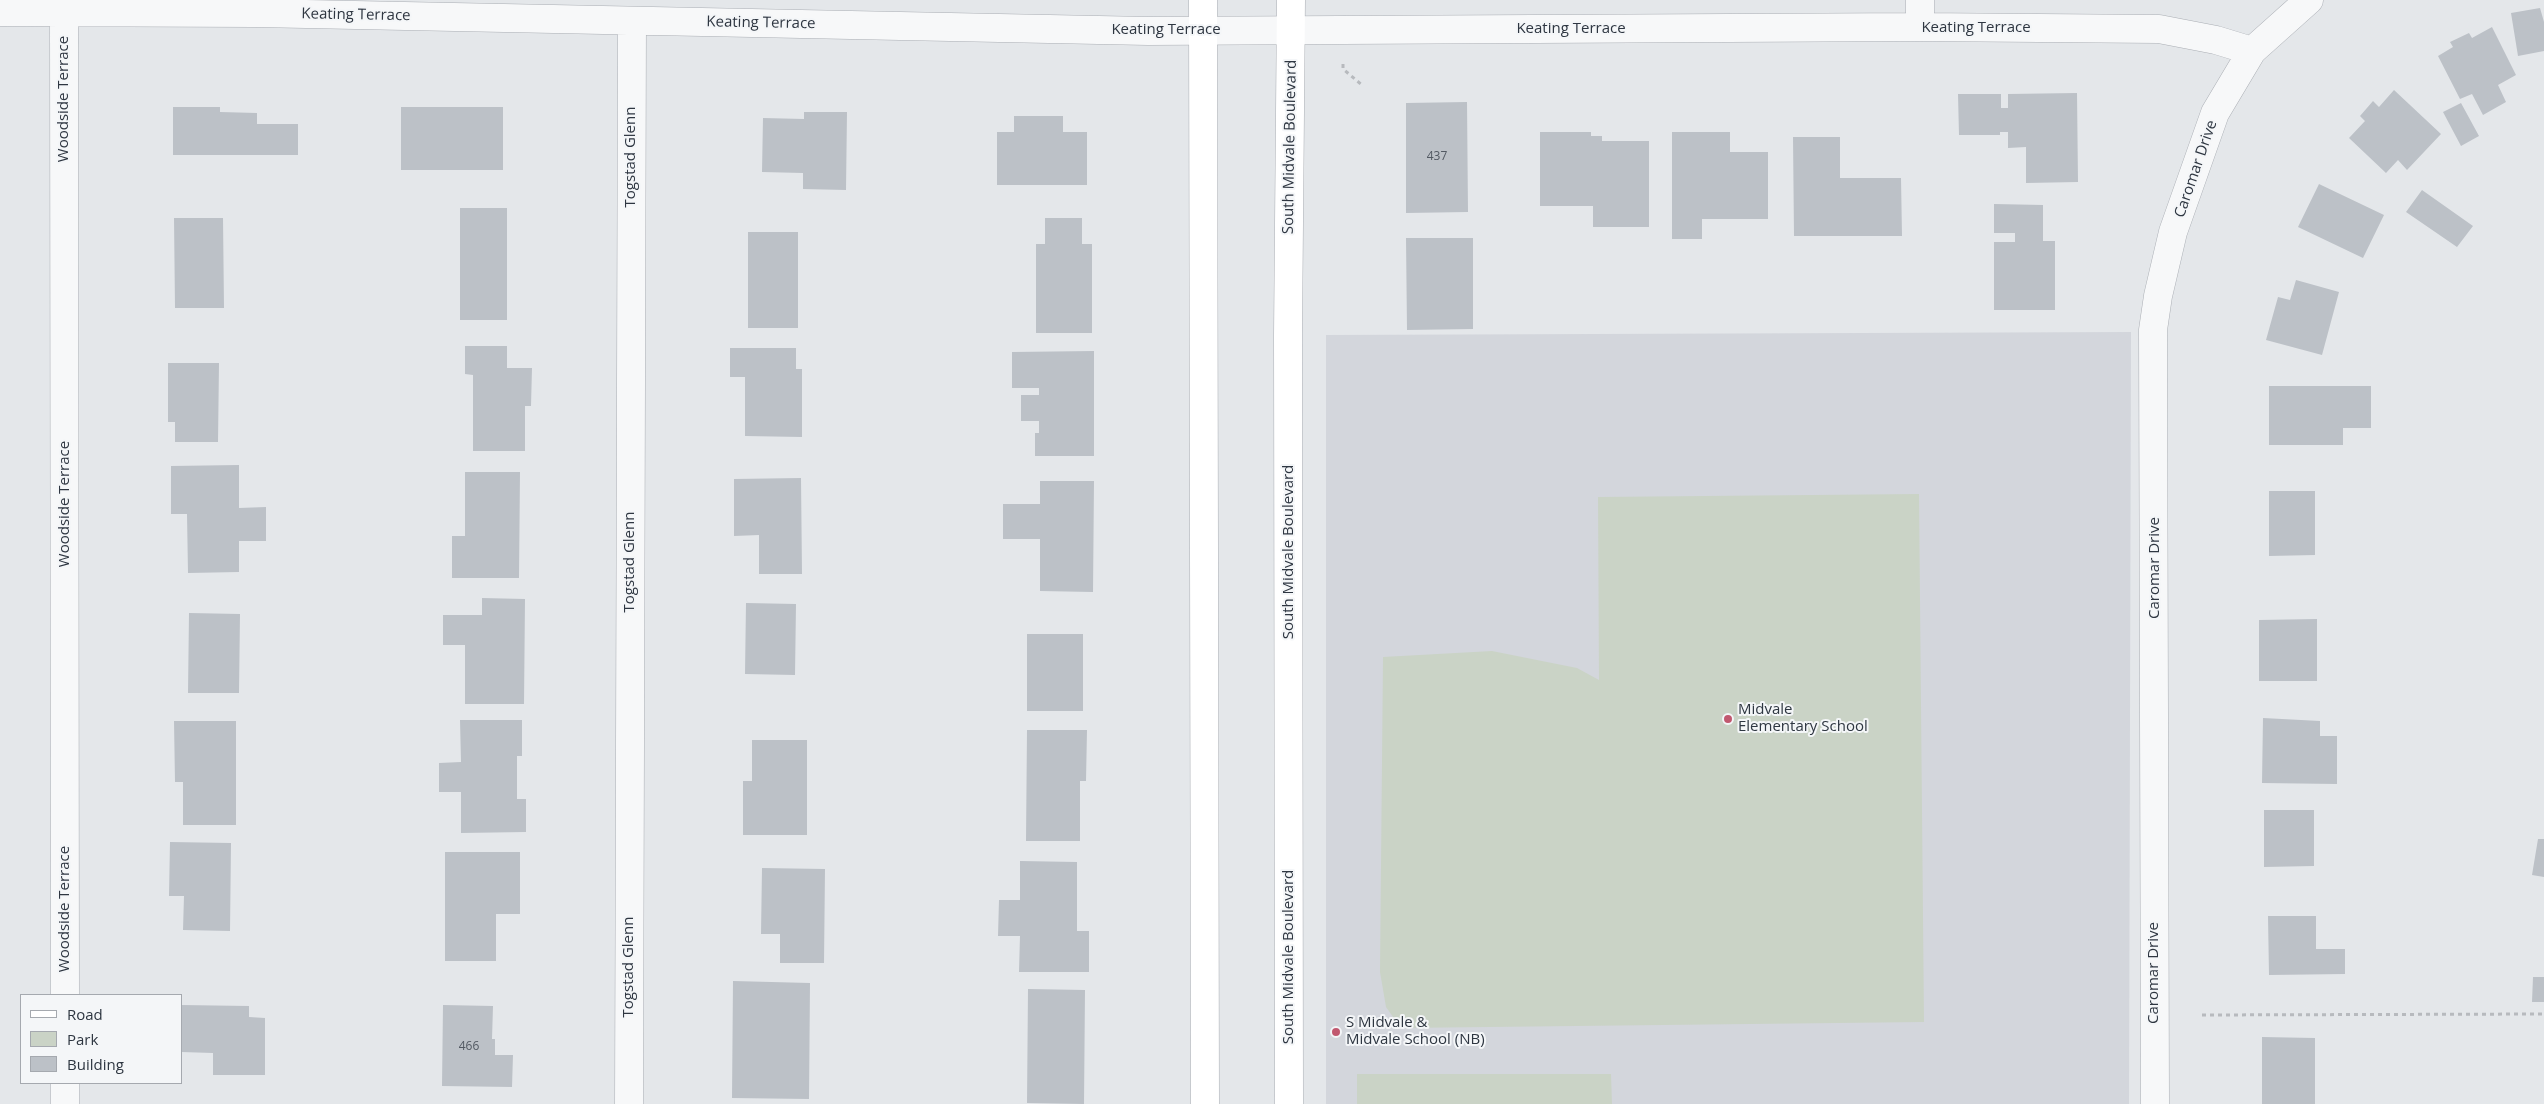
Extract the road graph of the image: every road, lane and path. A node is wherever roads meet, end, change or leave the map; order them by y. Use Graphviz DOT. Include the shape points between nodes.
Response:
graph roads {
  1 [pos="1204,0"];
  2 [pos="1291,0"];
  3 [pos="1920,0"];
  4 [pos="2309,0"];
  5 [pos="0,12"];
  6 [pos="64,12"];
  7 [pos="632,21"];
  8 [pos="1920,27"];
  9 [pos="1204,30"];
  10 [pos="1291,31"];
  11 [pos="2252,51"];
  12 [pos="65,994"];
  13 [pos="2544,1014"];
  14 [pos="2202,1015"];
  15 [pos="65,1084"];
  16 [pos="66,1104"];
  17 [pos="629,1104"];
  18 [pos="1205,1104"];
  19 [pos="1289,1104"];
  20 [pos="2156,1104"];
  1 -- 9 [label="main road"];
  2 -- 10 [label="main road, South Midvale Boulevard"];
  3 -- 8 [label="street"];
  4 -- 11 [label="street"];
  5 -- 6 [label="street, Keating Terrace"];
  6 -- 7 [label="street, Keating Terrace"];
  6 -- 12 [label="street, Woodside Terrace"];
  7 -- 9 [label="street, Keating Terrace"];
  7 -- 17 [label="street, Togstad Glenn"];
  8 -- 10 [label="street, Keating Terrace"];
  8 -- 11 [label="street, Keating Terrace" via="2159,29"];
  9 -- 10 [label="street, Keating Terrace"];
  9 -- 18 [label="main road"];
  10 -- 19 [label="main road, South Midvale Boulevard"];
  11 -- 20 [label="street, Caromar Drive" via="2216,113 2206,140 2174,232 2153,330"];
  13 -- 14 [label="path"];
  15 -- 16 [label="street"];
}
